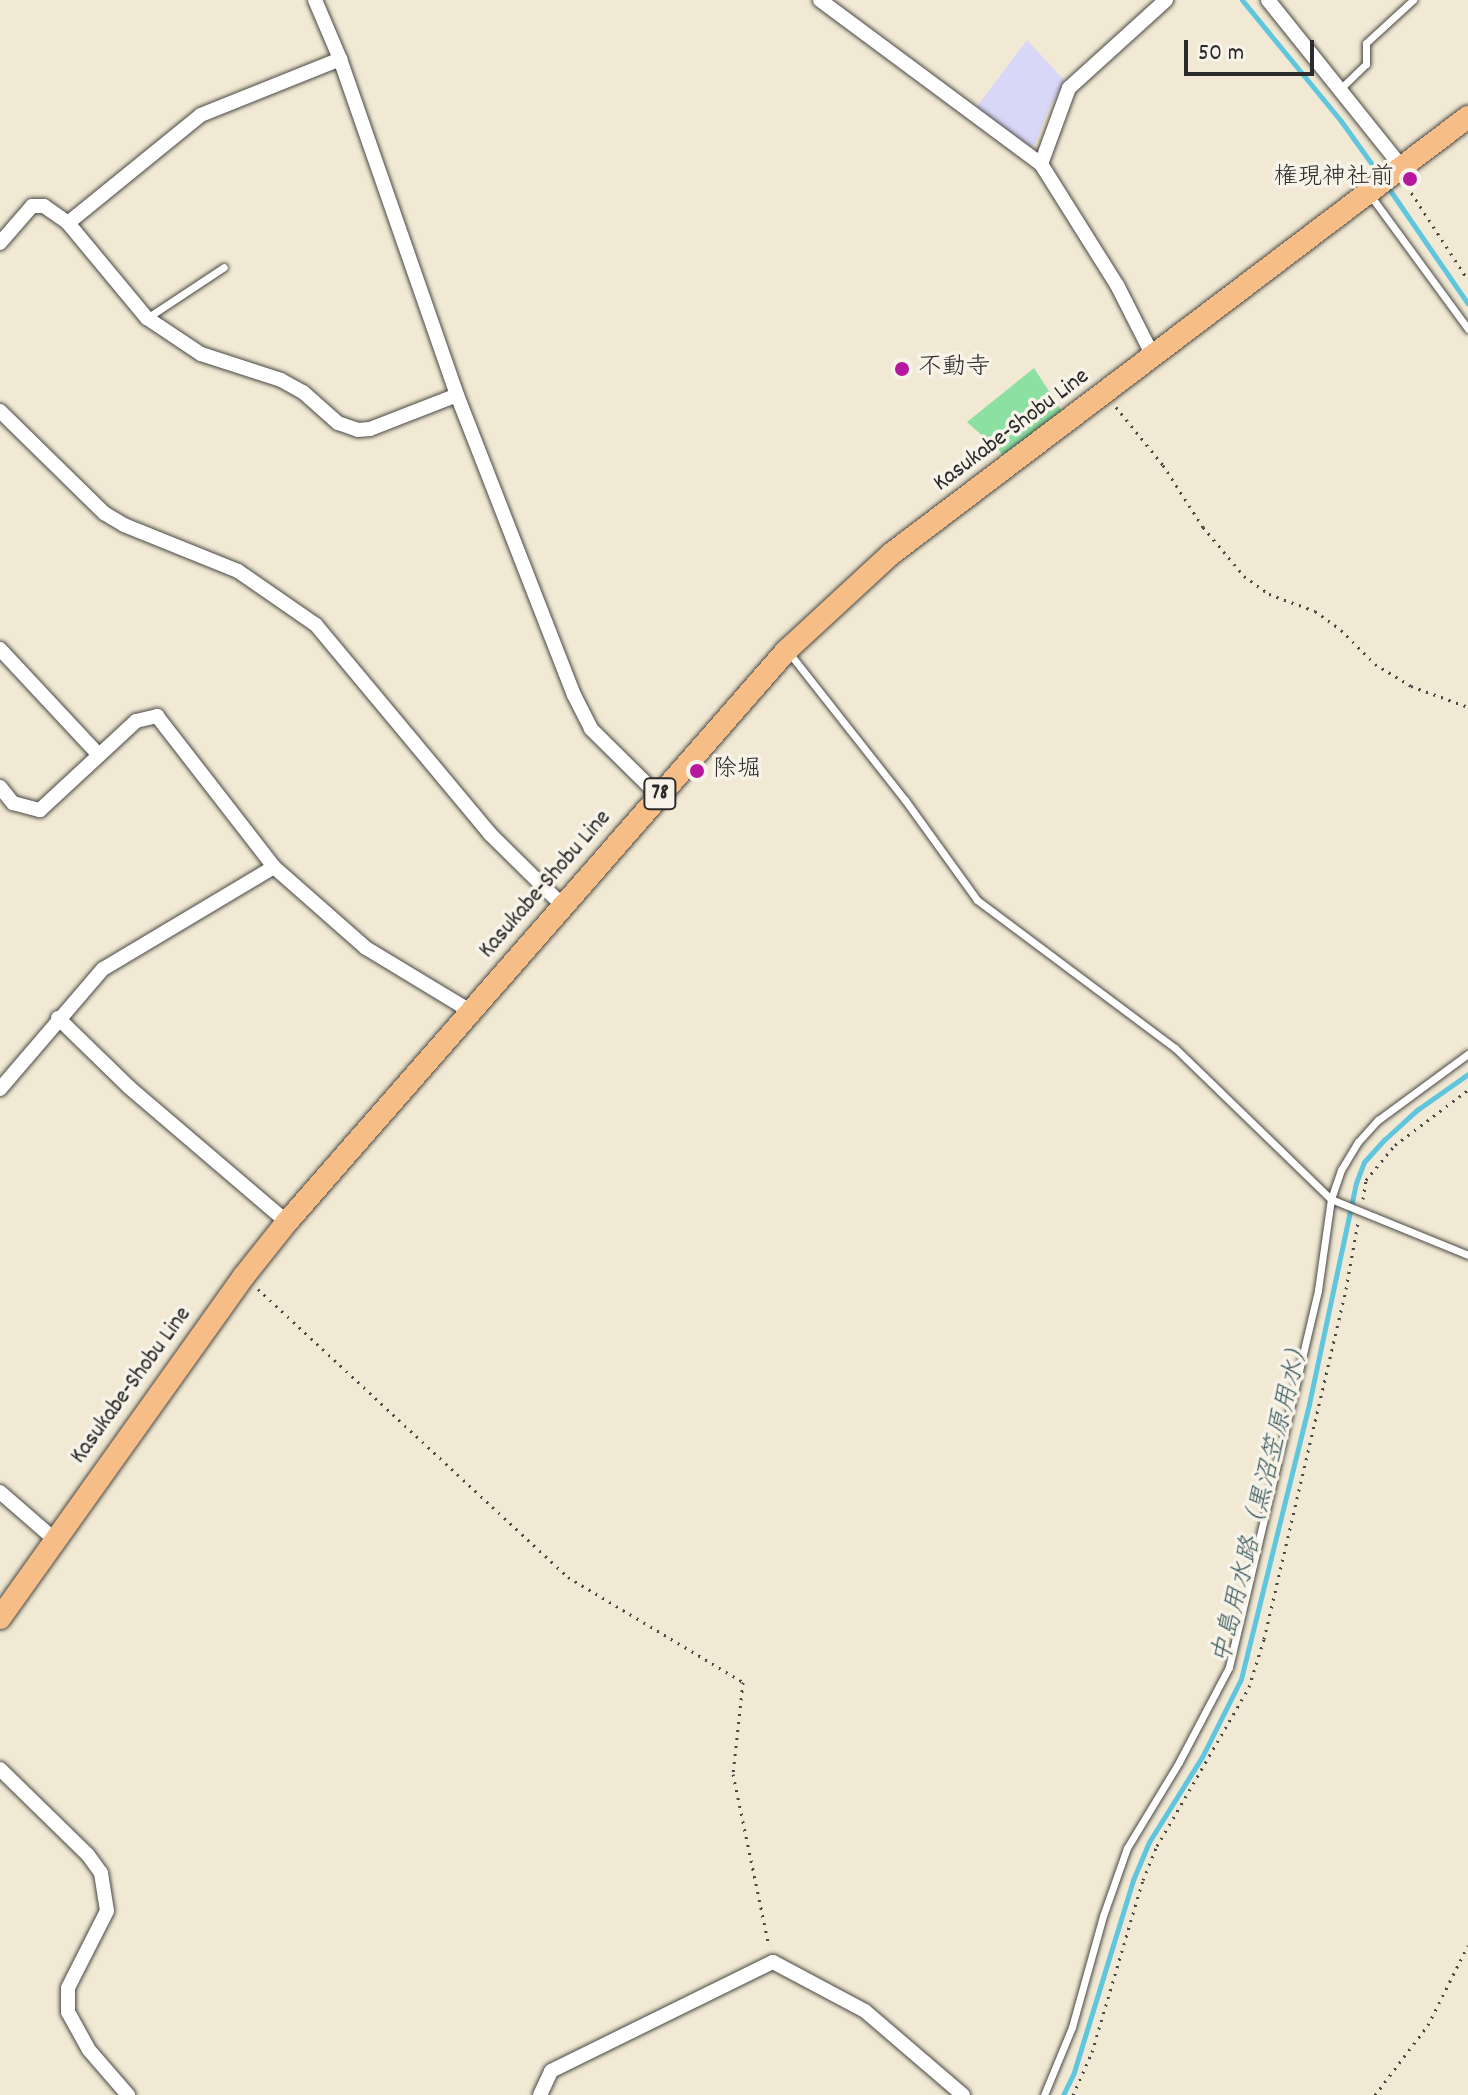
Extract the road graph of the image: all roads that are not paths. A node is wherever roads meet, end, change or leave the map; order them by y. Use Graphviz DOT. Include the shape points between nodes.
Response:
graph roads {
  1 [pos="315,0"];
  2 [pos="820,0"];
  3 [pos="1166,0"];
  4 [pos="1268,0"];
  5 [pos="1413,0"];
  6 [pos="340,59"];
  7 [pos="1340,89"];
  8 [pos="1468,117"];
  9 [pos="1041,164"];
  10 [pos="1399,169"];
  11 [pos="1369,192"];
  12 [pos="68,223"];
  13 [pos="0,243"];
  14 [pos="224,267"];
  15 [pos="147,318"];
  16 [pos="1468,329"];
  17 [pos="1153,356"];
  18 [pos="457,395"];
  19 [pos="0,411"];
  20 [pos="0,649"];
  21 [pos="787,650"];
  22 [pos="99,755"];
  23 [pos="0,787"];
  24 [pos="659,796"];
  25 [pos="274,867"];
  26 [pos="562,905"];
  27 [pos="470,1011"];
  28 [pos="58,1018"];
  29 [pos="1468,1054"];
  30 [pos="0,1089"];
  31 [pos="1334,1200"];
  32 [pos="287,1222"];
  33 [pos="1468,1255"];
  34 [pos="0,1492"];
  35 [pos="54,1539"];
  36 [pos="0,1618"];
  37 [pos="0,1769"];
  38 [pos="128,2095"];
  39 [pos="540,2095"];
  40 [pos="963,2095"];
  41 [pos="1044,2095"];
  1 -- 6 [label="street"];
  2 -- 9 [label="street"];
  3 -- 9 [label="street" via="1069,88"];
  4 -- 7 [label="street"];
  5 -- 7 [label="lane" via="1366,43 1366,64"];
  6 -- 12 [label="street" via="201,115"];
  6 -- 18 [label="street"];
  7 -- 10 [label="street"];
  8 -- 10 [label="main road, Kasukabe-Shobu Line / 78"];
  9 -- 17 [label="street" via="1117,285"];
  10 -- 11 [label="main road, Kasukabe-Shobu Line / 78"];
  11 -- 16 [label="lane"];
  11 -- 17 [label="main road, Kasukabe-Shobu Line / 78"];
  12 -- 13 [label="street" via="44,206 32,206"];
  12 -- 15 [label="street"];
  14 -- 15 [label="lane"];
  15 -- 18 [label="street" via="201,354 281,380 338,423 358,430"];
  17 -- 21 [label="main road, Kasukabe-Shobu Line / 78" via="891,554"];
  18 -- 24 [label="street" via="512,543 591,729"];
  19 -- 26 [label="street" via="104,513 238,571 316,625 490,834"];
  20 -- 22 [label="street"];
  21 -- 24 [label="main road, Kasukabe-Shobu Line / 78"];
  21 -- 31 [label="lane" via="977,900 1175,1048"];
  22 -- 23 [label="street" via="40,810 13,803"];
  22 -- 25 [label="street" via="136,721 157,716"];
  24 -- 26 [label="main road, Kasukabe-Shobu Line / 78"];
  25 -- 27 [label="street" via="366,948"];
  25 -- 28 [label="street" via="103,969"];
  26 -- 27 [label="main road, Kasukabe-Shobu Line / 78"];
  27 -- 32 [label="main road, Kasukabe-Shobu Line / 78"];
  28 -- 30 [label="street" via="34,1054"];
  28 -- 32 [label="street" via="130,1088"];
  29 -- 31 [label="lane" via="1378,1120 1346,1160"];
  31 -- 33 [label="lane" via="1359,1205"];
  31 -- 41 [label="lane" via="1318,1290 1229,1667 1127,1848 1072,2027"];
  32 -- 35 [label="main road, Kasukabe-Shobu Line / 78"];
  34 -- 35 [label="street"];
  35 -- 36 [label="main road, Kasukabe-Shobu Line / 78"];
  37 -- 38 [label="street" via="101,1873 107,1911 68,1988 68,2012 89,2050"];
  39 -- 40 [label="street" via="551,2071 773,1962 865,2011"];
}
